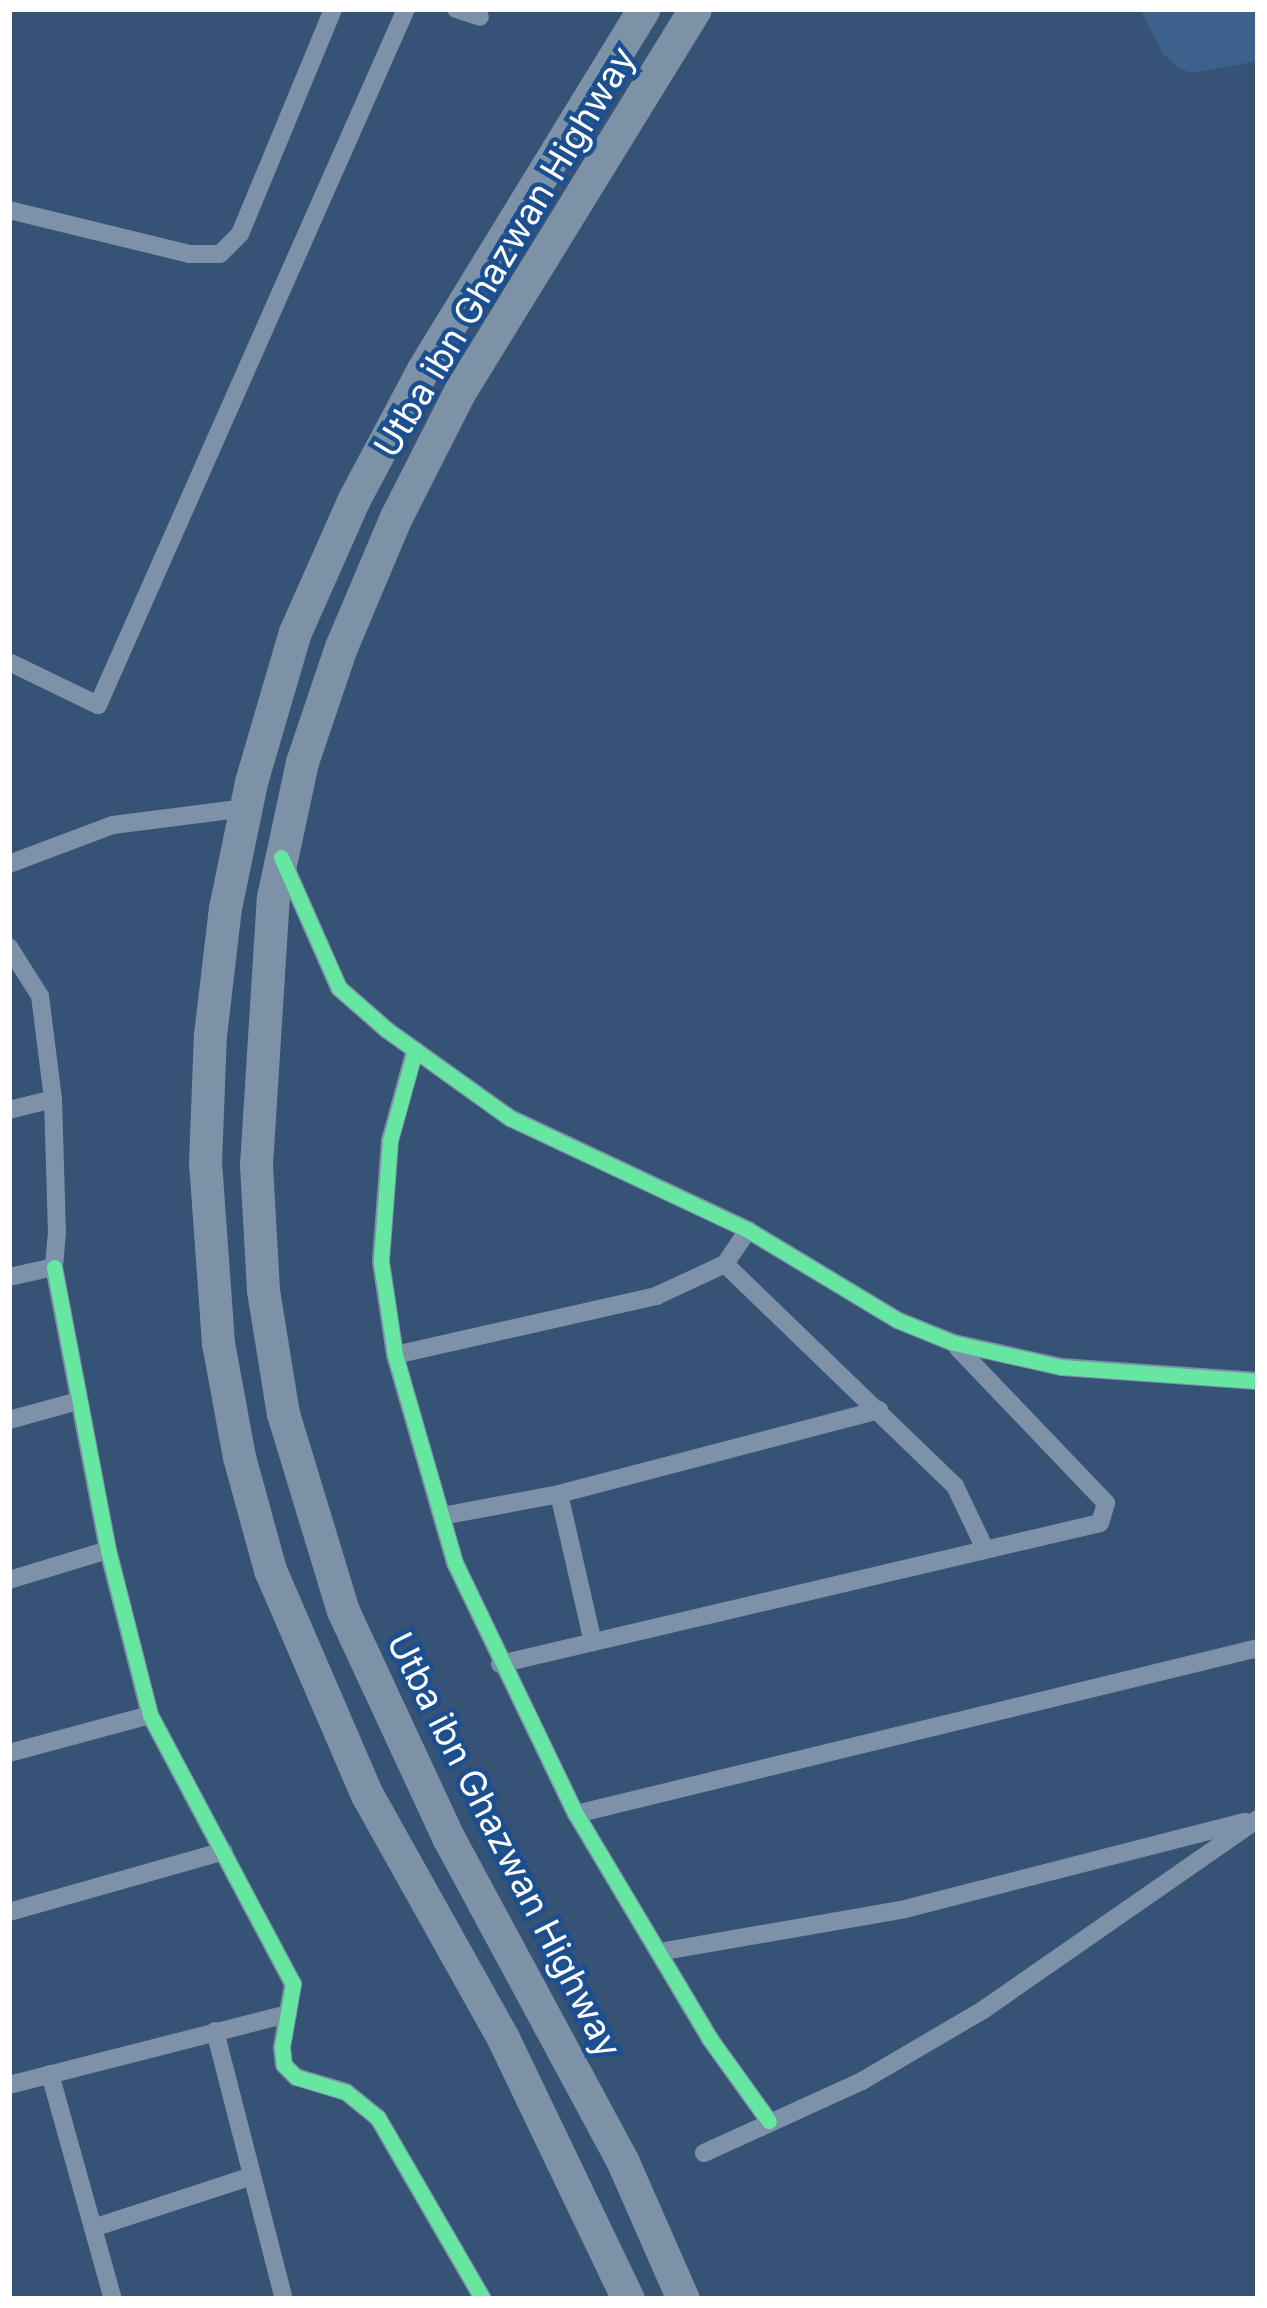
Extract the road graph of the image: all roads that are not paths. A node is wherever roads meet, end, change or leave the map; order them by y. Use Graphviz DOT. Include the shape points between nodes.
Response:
graph roads {
  1 [pos="333,9"];
  2 [pos="406,9"];
  3 [pos="456,9"];
  4 [pos="644,9"];
  5 [pos="695,9"];
  6 [pos="480,17"];
  7 [pos="9,210"];
  8 [pos="9,662"];
  9 [pos="246,808"];
  10 [pos="281,857"];
  11 [pos="9,864"];
  12 [pos="9,947"];
  13 [pos="415,1050"];
  14 [pos="53,1099"];
  15 [pos="9,1110"];
  16 [pos="748,1230"];
  17 [pos="725,1264"];
  18 [pos="54,1267"];
  19 [pos="9,1277"];
  20 [pos="954,1343"];
  21 [pos="395,1354"];
  22 [pos="1258,1382"];
  23 [pos="78,1401"];
  24 [pos="879,1410"];
  25 [pos="9,1420"];
  26 [pos="559,1494"];
  27 [pos="442,1516"];
  28 [pos="985,1549"];
  29 [pos="107,1550"];
  30 [pos="9,1580"];
  31 [pos="593,1642"];
  32 [pos="1258,1648"];
  33 [pos="500,1664"];
  34 [pos="150,1715"];
  35 [pos="9,1753"];
  36 [pos="576,1814"];
  37 [pos="1258,1818"];
  38 [pos="224,1851"];
  39 [pos="9,1912"];
  40 [pos="658,1952"];
  41 [pos="288,2014"];
  42 [pos="215,2031"];
  43 [pos="50,2074"];
  44 [pos="9,2085"];
  45 [pos="770,2121"];
  46 [pos="704,2153"];
  47 [pos="252,2176"];
  48 [pos="93,2228"];
  49 [pos="112,2299"];
  50 [pos="284,2299"];
  51 [pos="483,2299"];
  52 [pos="628,2299"];
  53 [pos="683,2299"];
  1 -- 7 [label="street" via="240,234 220,254 189,254"];
  2 -- 8 [label="street" via="98,705"];
  3 -- 6 [label="street"];
  4 -- 9 [label="highway, Utba ibn Ghazwan Highway" via="388,434 322,565"];
  5 -- 10 [label="highway, Utba ibn Ghazwan Highway" via="427,453 367,581 302,762"];
  9 -- 11 [label="street" via="113,825"];
  9 -- 52 [label="highway, Utba ibn Ghazwan Highway" via="217,971 205,1163 216,1323 254,1514 298,1642 368,1795 503,2038"];
  10 -- 13 [label="street" via="339,988"];
  10 -- 53 [label="highway, Utba ibn Ghazwan Highway" via="265,973 256,1166 272,1352 295,1464 363,1659 448,1837 584,2085"];
  12 -- 14 [label="street" via="40,996"];
  13 -- 16 [label="street" via="510,1118"];
  13 -- 21 [label="street" via="390,1141 382,1210"];
  14 -- 15 [label="street"];
  14 -- 18 [label="street"];
  16 -- 17 [label="street"];
  16 -- 20 [label="street" via="897,1320"];
  17 -- 21 [label="street" via="600,1312"];
  17 -- 24 [label="street"];
  18 -- 19 [label="street"];
  18 -- 23 [label="street"];
  20 -- 22 [label="street" via="1060,1367"];
  20 -- 28 [label="street" via="1106,1503 1100,1523"];
  21 -- 27 [label="street"];
  23 -- 25 [label="street"];
  23 -- 29 [label="street"];
  24 -- 26 [label="street"];
  24 -- 28 [label="street" via="955,1486"];
  26 -- 27 [label="street"];
  26 -- 31 [label="street"];
  27 -- 33 [label="street"];
  28 -- 31 [label="street"];
  29 -- 30 [label="street"];
  29 -- 34 [label="street"];
  31 -- 33 [label="street"];
  32 -- 36 [label="street"];
  33 -- 36 [label="street"];
  34 -- 35 [label="street"];
  34 -- 38 [label="street"];
  36 -- 40 [label="street"];
  37 -- 40 [label="street" via="905,1909"];
  37 -- 45 [label="street" via="983,2010 862,2081"];
  38 -- 39 [label="street"];
  38 -- 41 [label="street" via="293,1984"];
  40 -- 45 [label="street"];
  41 -- 42 [label="street"];
  41 -- 51 [label="street" via="284,2065 296,2078 346,2092 378,2118"];
  42 -- 43 [label="street"];
  42 -- 47 [label="street"];
  43 -- 44 [label="street"];
  43 -- 48 [label="street"];
  45 -- 46 [label="street"];
  47 -- 48 [label="street"];
  47 -- 50 [label="street"];
  48 -- 49 [label="street"];
}
